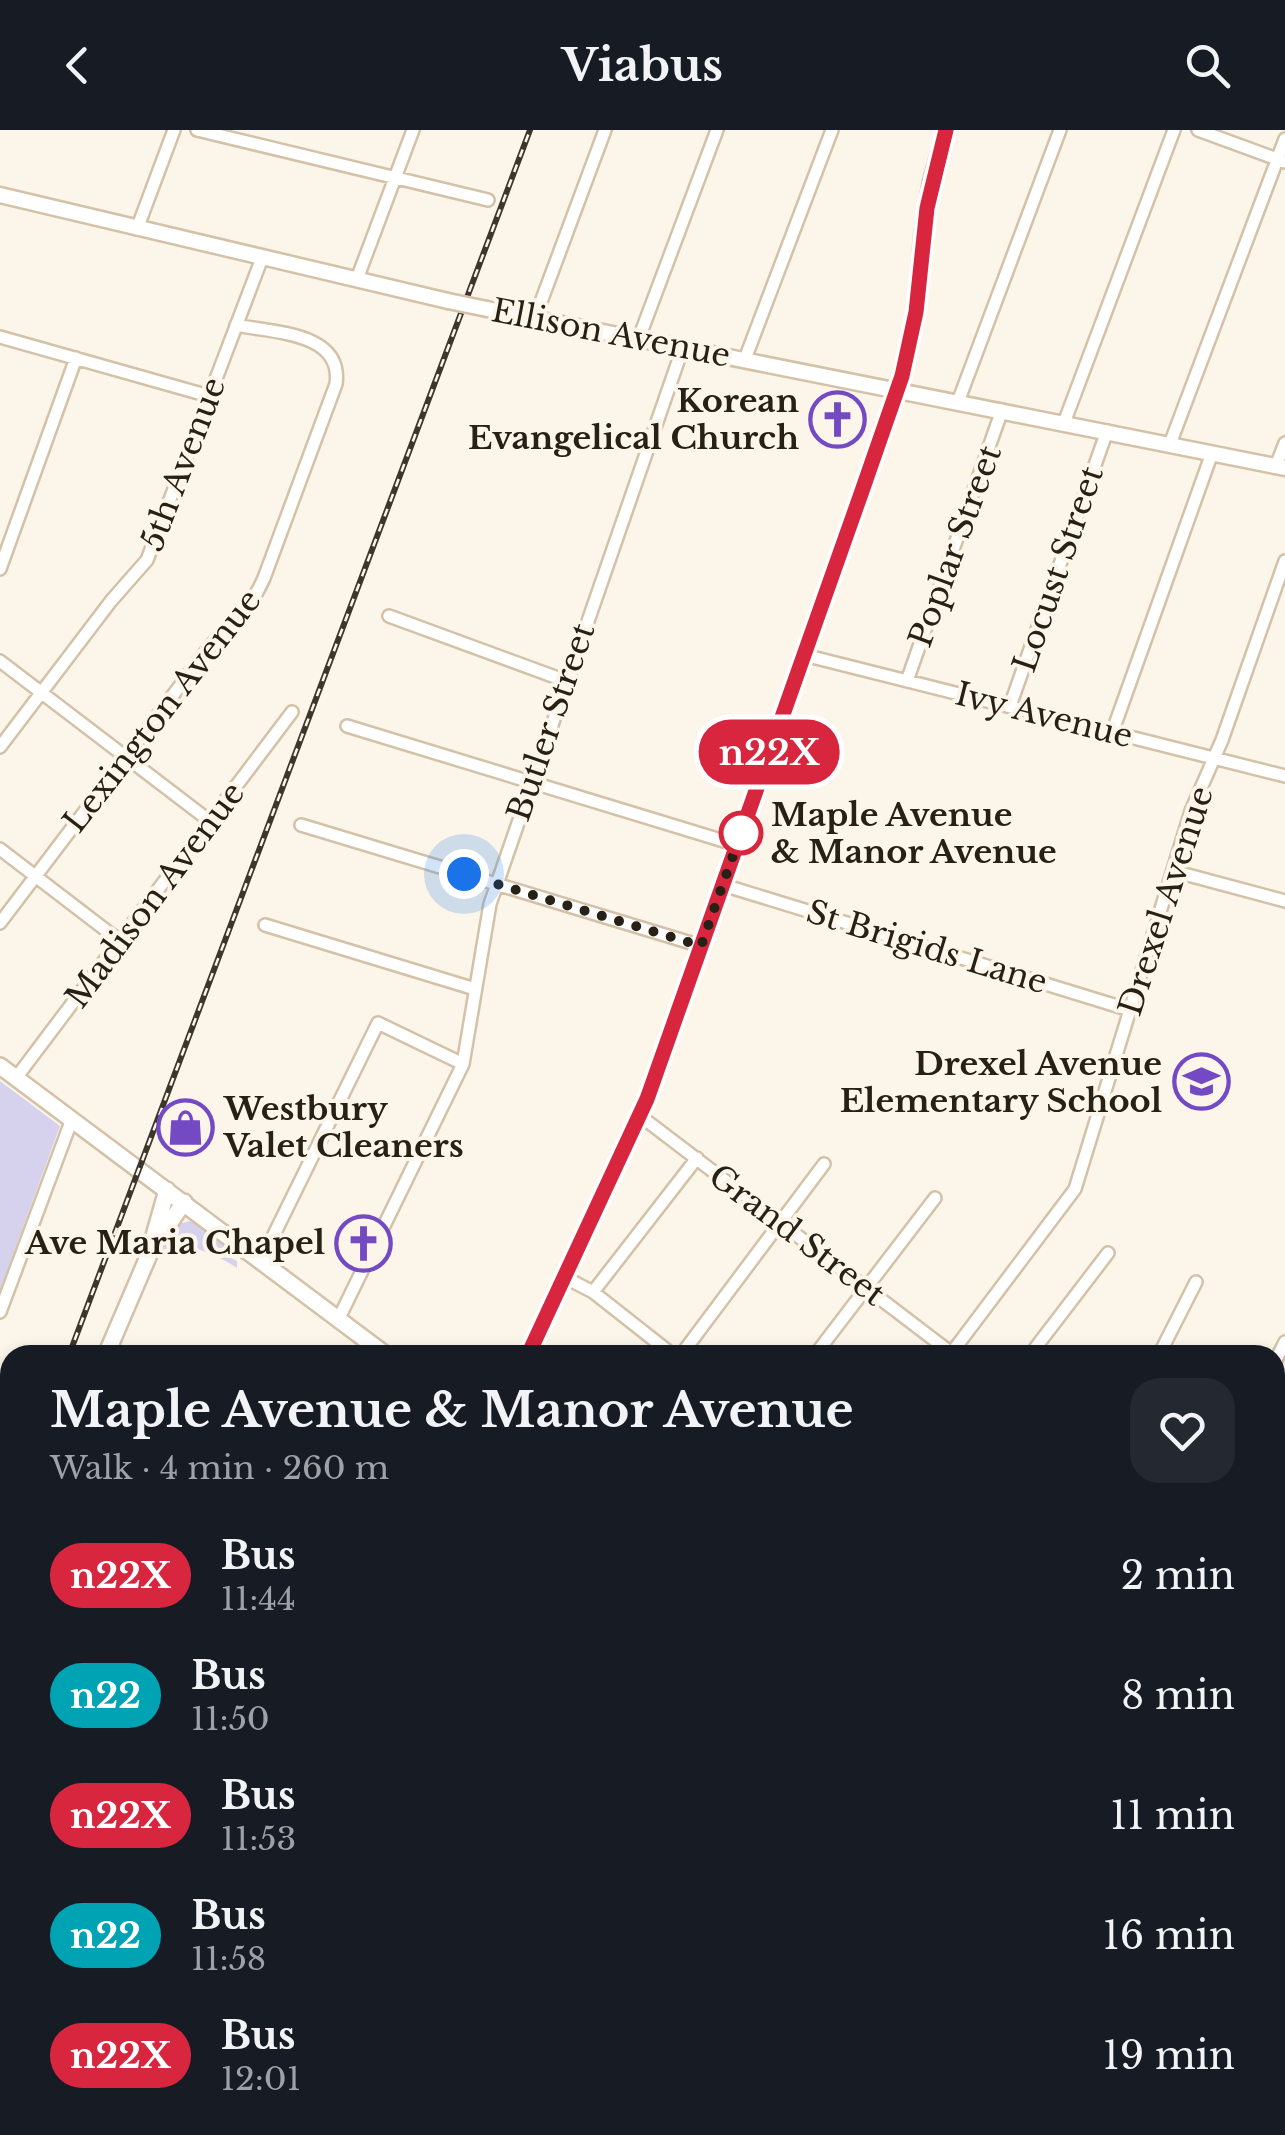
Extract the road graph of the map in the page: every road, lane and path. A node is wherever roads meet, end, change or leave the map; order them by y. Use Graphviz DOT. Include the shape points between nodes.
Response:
graph roads {
  1 [pos="174,130"];
  2 [pos="197,130"];
  3 [pos="413,130"];
  4 [pos="604,130"];
  5 [pos="718,130"];
  6 [pos="832,130"];
  7 [pos="946,130"];
  8 [pos="1060,130"];
  9 [pos="1174,130"];
  10 [pos="1198,130"];
  11 [pos="1285,139"];
  12 [pos="1281,161"];
  13 [pos="396,177"];
  14 [pos="0,195"];
  15 [pos="488,200"];
  16 [pos="137,229"];
  17 [pos="262,258"];
  18 [pos="357,279"];
  19 [pos="535,318"];
  20 [pos="236,325"];
  21 [pos="0,336"];
  22 [pos="639,338"];
  23 [pos="683,347"];
  24 [pos="76,358"];
  25 [pos="745,359"];
  26 [pos="896,389"];
  27 [pos="210,396"];
  28 [pos="958,402"];
  29 [pos="1002,410"];
  30 [pos="1064,422"];
  31 [pos="1107,431"];
  32 [pos="1285,442"];
  33 [pos="1170,444"];
  34 [pos="1212,452"];
  35 [pos="1281,467"];
  36 [pos="1285,561"];
  37 [pos="0,569"];
  38 [pos="389,616"];
  39 [pos="804,655"];
  40 [pos="0,661"];
  41 [pos="566,680"];
  42 [pos="907,681"];
  43 [pos="41,692"];
  44 [pos="1010,706"];
  45 [pos="292,712"];
  46 [pos="347,726"];
  47 [pos="1112,732"];
  48 [pos="0,746"];
  49 [pos="126,757"];
  50 [pos="1213,758"];
  51 [pos="1285,776"];
  52 [pos="530,783"];
  53 [pos="212,822"];
  54 [pos="301,825"];
  55 [pos="737,845"];
  56 [pos="0,849"];
  57 [pos="1173,870"];
  58 [pos="36,876"];
  59 [pos="496,884"];
  60 [pos="723,885"];
  61 [pos="1285,901"];
  62 [pos="0,923"];
  63 [pos="264,925"];
  64 [pos="120,941"];
  65 [pos="701,946"];
  66 [pos="476,990"];
  67 [pos="1130,1010"];
  68 [pos="463,1064"];
  69 [pos="0,1066"];
  70 [pos="16,1078"];
  71 [pos="640,1115"];
  72 [pos="72,1119"];
  73 [pos="697,1158"];
  74 [pos="824,1164"];
  75 [pos="168,1190"];
  76 [pos="935,1198"];
  77 [pos="184,1202"];
  78 [pos="782,1223"];
  79 [pos="1108,1253"];
  80 [pos="148,1257"];
  81 [pos="261,1261"];
  82 [pos="564,1276"];
  83 [pos="1196,1282"];
  84 [pos="866,1288"];
  85 [pos="593,1292"];
  86 [pos="0,1312"];
  87 [pos="339,1318"];
  88 [pos="110,1345"];
  89 [pos="368,1345"];
  90 [pos="533,1345"];
  91 [pos="660,1345"];
  92 [pos="689,1345"];
  93 [pos="823,1345"];
  94 [pos="940,1345"];
  95 [pos="959,1345"];
  96 [pos="1038,1345"];
  97 [pos="1164,1345"];
  1 -- 16 [label="street"];
  2 -- 13 [label="street"];
  3 -- 13 [label="street"];
  4 -- 19 [label="street"];
  5 -- 22 [label="street"];
  6 -- 25 [label="street"];
  7 -- 26 [label="main road" via="923,233 916,312"];
  8 -- 28 [label="street"];
  9 -- 30 [label="street"];
  10 -- 12 [label="street"];
  11 -- 12 [label="street"];
  12 -- 33 [label="street"];
  13 -- 15 [label="street"];
  13 -- 18 [label="street"];
  14 -- 16 [label="street, Ellison Avenue"];
  16 -- 17 [label="street, Ellison Avenue"];
  17 -- 18 [label="street, Ellison Avenue"];
  17 -- 20 [label="street, 5th Avenue"];
  18 -- 19 [label="street, Ellison Avenue, bridge"];
  19 -- 22 [label="street, Ellison Avenue"];
  20 -- 27 [label="street, 5th Avenue"];
  20 -- 49 [label="street, Lexington Avenue" via="317,342 337,364 336,384 256,597"];
  21 -- 24 [label="street"];
  22 -- 23 [label="street, Ellison Avenue"];
  23 -- 25 [label="street, Ellison Avenue"];
  23 -- 41 [label="street, Butler Street"];
  24 -- 27 [label="street"];
  24 -- 37 [label="street"];
  25 -- 26 [label="street, Ellison Avenue"];
  26 -- 28 [label="street, Ellison Avenue"];
  26 -- 39 [label="main road"];
  27 -- 43 [label="street, 5th Avenue" via="147,560"];
  28 -- 29 [label="street, Ellison Avenue"];
  29 -- 30 [label="street, Ellison Avenue"];
  29 -- 42 [label="street, Poplar Street"];
  30 -- 31 [label="street, Ellison Avenue"];
  31 -- 33 [label="street, Ellison Avenue"];
  31 -- 44 [label="street, Locust Street"];
  32 -- 35 [label="street"];
  33 -- 34 [label="street, Ellison Avenue"];
  34 -- 35 [label="street, Ellison Avenue"];
  34 -- 47 [label="street"];
  36 -- 50 [label="street, Drexel Avenue"];
  38 -- 41 [label="street"];
  39 -- 42 [label="street, Ivy Avenue"];
  39 -- 55 [label="main road"];
  40 -- 43 [label="street"];
  41 -- 52 [label="street, Butler Street"];
  42 -- 44 [label="street, Ivy Avenue"];
  43 -- 48 [label="street, 5th Avenue"];
  43 -- 49 [label="street"];
  44 -- 47 [label="street, Ivy Avenue"];
  45 -- 53 [label="street, Madison Avenue"];
  46 -- 52 [label="street"];
  47 -- 50 [label="street, Ivy Avenue"];
  49 -- 53 [label="street"];
  49 -- 58 [label="street, Lexington Avenue"];
  50 -- 51 [label="street, Ivy Avenue"];
  50 -- 57 [label="street, Drexel Avenue"];
  52 -- 55 [label="street"];
  52 -- 59 [label="street, Butler Street"];
  53 -- 64 [label="street, Madison Avenue"];
  54 -- 59 [label="street"];
  55 -- 60 [label="main road"];
  56 -- 58 [label="street"];
  57 -- 61 [label="street"];
  57 -- 67 [label="street, Drexel Avenue"];
  58 -- 62 [label="street, Lexington Avenue"];
  58 -- 64 [label="street"];
  59 -- 65 [label="street"];
  59 -- 66 [label="street, Butler Street"];
  60 -- 65 [label="main road"];
  60 -- 67 [label="street, St Brigids Lane"];
  63 -- 66 [label="street"];
  64 -- 70 [label="street, Madison Avenue"];
  65 -- 71 [label="main road"];
  66 -- 68 [label="street, Butler Street"];
  67 -- 95 [label="street, Drexel Avenue" via="1076,1190"];
  68 -- 81 [label="street" via="378,1023"];
  68 -- 87 [label="street, Butler Street"];
  69 -- 70 [label="main road"];
  70 -- 72 [label="main road"];
  71 -- 73 [label="street, Grand Street"];
  71 -- 82 [label="main road"];
  72 -- 75 [label="main road"];
  72 -- 86 [label="street"];
  73 -- 78 [label="street, Grand Street"];
  73 -- 85 [label="street"];
  74 -- 78 [label="street"];
  75 -- 77 [label="main road"];
  75 -- 80 [label="main road"];
  76 -- 84 [label="street"];
  77 -- 80 [label="main road"];
  77 -- 81 [label="main road"];
  78 -- 84 [label="street, Grand Street"];
  78 -- 92 [label="street"];
  79 -- 96 [label="street"];
  80 -- 88 [label="main road"];
  81 -- 87 [label="main road"];
  82 -- 85 [label="street"];
  82 -- 90 [label="main road"];
  83 -- 97 [label="street"];
  84 -- 93 [label="street"];
  84 -- 94 [label="street, Grand Street"];
  85 -- 91 [label="street"];
  87 -- 89 [label="main road"];
}
